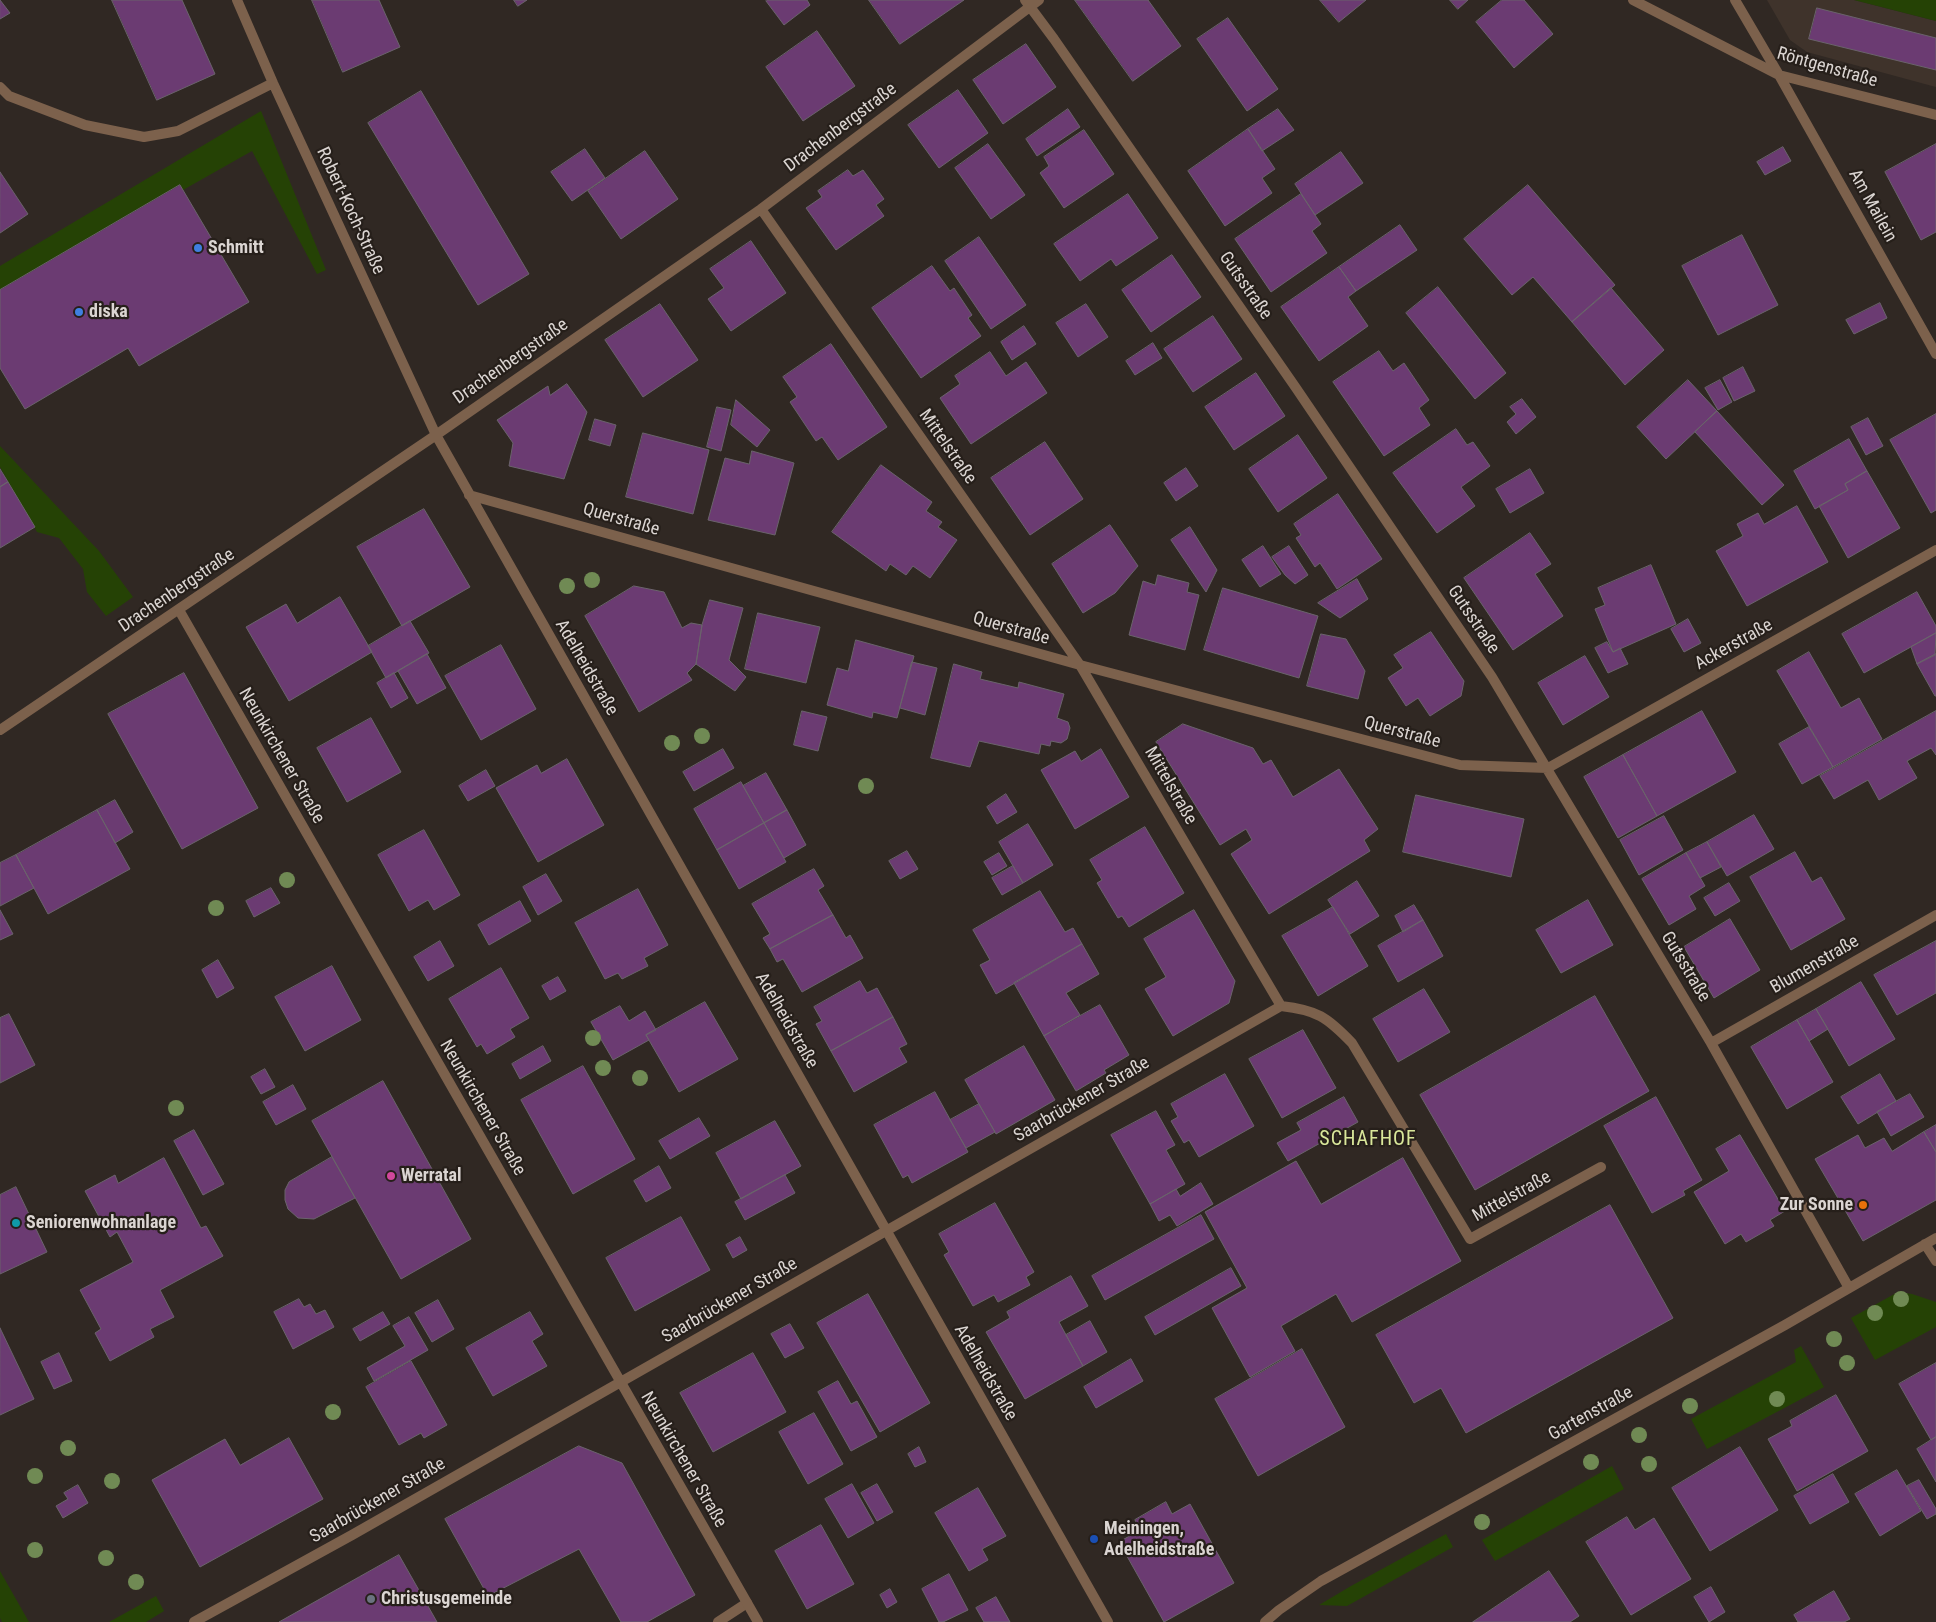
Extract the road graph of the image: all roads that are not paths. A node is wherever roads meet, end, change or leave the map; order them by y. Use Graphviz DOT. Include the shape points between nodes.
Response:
graph roads {
  1 [pos="237,0"];
  2 [pos="1633,0"];
  3 [pos="1735,0"];
  4 [pos="1031,2"];
  5 [pos="1779,75"];
  6 [pos="273,83"];
  7 [pos="0,87"];
  8 [pos="1936,115"];
  9 [pos="761,209"];
  10 [pos="1936,354"];
  11 [pos="436,435"];
  12 [pos="469,495"];
  13 [pos="1936,550"];
  14 [pos="179,610"];
  15 [pos="1080,665"];
  16 [pos="0,730"];
  17 [pos="1548,768"];
  18 [pos="1936,915"];
  19 [pos="1281,1006"];
  20 [pos="1711,1043"];
  21 [pos="1601,1167"];
  22 [pos="886,1231"];
  23 [pos="1936,1238"];
  24 [pos="1925,1244"];
  25 [pos="1936,1261"];
  26 [pos="1849,1288"];
  27 [pos="620,1382"];
  28 [pos="747,1603"];
  29 [pos="194,1622"];
  30 [pos="718,1622"];
  31 [pos="758,1622"];
  32 [pos="1108,1622"];
  33 [pos="1265,1622"];
  1 -- 6 [label="street, Robert-Koch-Straße"];
  2 -- 5 [label="street, Röntgenstraße"];
  3 -- 5 [label="street, Am Mailein"];
  4 -- 9 [label="street, Drachenbergstraße"];
  4 -- 17 [label="street, Gutsstraße" via="1492,677"];
  5 -- 8 [label="street, Röntgenstraße"];
  5 -- 10 [label="street, Am Mailein"];
  6 -- 7 [label="street" via="178,131 144,137 85,125 9,96"];
  6 -- 11 [label="street, Robert-Koch-Straße"];
  9 -- 11 [label="street, Drachenbergstraße"];
  9 -- 15 [label="street, Mittelstraße"];
  11 -- 12 [label="street, Adelheidstraße"];
  11 -- 14 [label="street, Drachenbergstraße"];
  12 -- 15 [label="street, Querstraße"];
  12 -- 22 [label="street, Adelheidstraße"];
  13 -- 17 [label="street, Ackerstraße"];
  14 -- 16 [label="street, Drachenbergstraße"];
  14 -- 27 [label="street, Neunkirchener Straße"];
  15 -- 17 [label="street, Querstraße" via="1460,765"];
  15 -- 19 [label="street, Mittelstraße"];
  17 -- 20 [label="street, Gutsstraße"];
  18 -- 20 [label="street, Blumenstraße"];
  19 -- 21 [label="street, Mittelstraße" via="1319,1014 1338,1027 1352,1043 1470,1239"];
  19 -- 22 [label="street, Saarbrückener Straße"];
  20 -- 26 [label="street, Gutsstraße"];
  22 -- 27 [label="street, Saarbrückener Straße"];
  22 -- 32 [label="street, Adelheidstraße"];
  23 -- 24 [label="street, Gartenstraße"];
  24 -- 25 [label="street"];
  24 -- 26 [label="street, Gartenstraße"];
  26 -- 33 [label="street, Gartenstraße" via="1329,1576"];
  27 -- 28 [label="street, Neunkirchener Straße"];
  27 -- 29 [label="street, Saarbrückener Straße"];
  28 -- 30 [label="street"];
  28 -- 31 [label="street, Neunkirchener Straße"];
}
